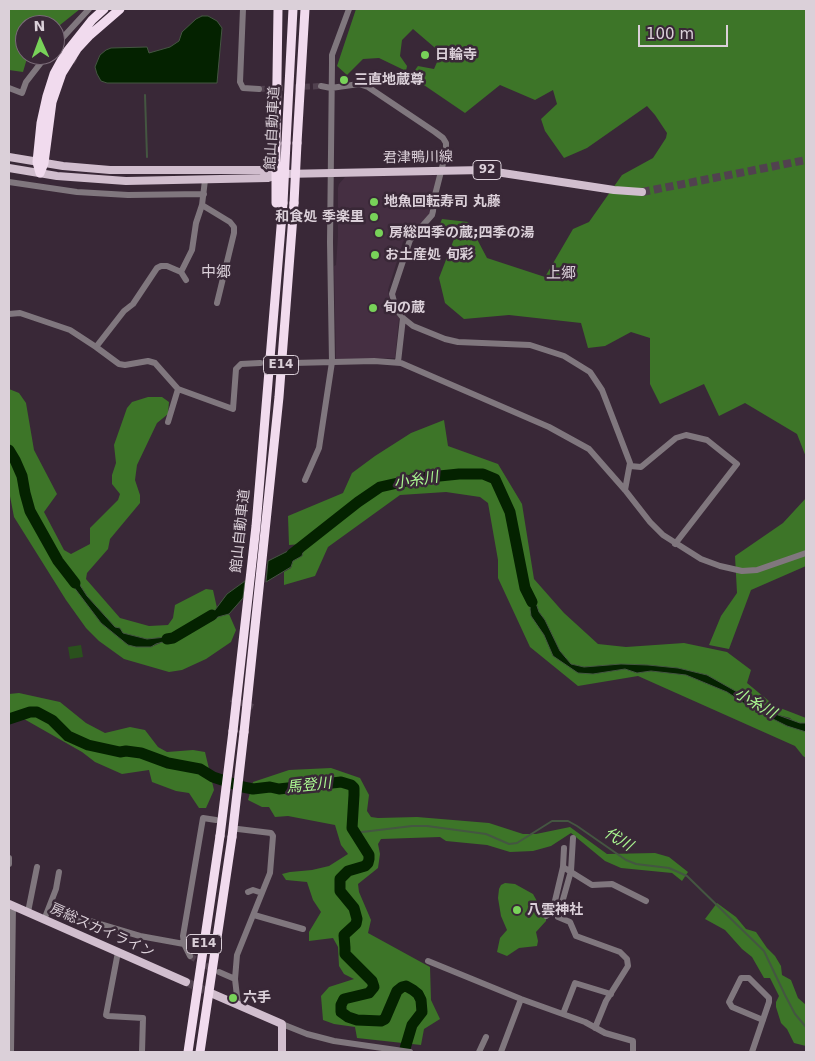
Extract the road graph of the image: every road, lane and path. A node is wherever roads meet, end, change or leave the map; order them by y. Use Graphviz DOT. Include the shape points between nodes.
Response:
graph roads {
  1 [pos="89,9"];
  2 [pos="104,9"];
  3 [pos="120,9"];
  4 [pos="243,9"];
  5 [pos="278,9"];
  6 [pos="293,9"];
  7 [pos="306,9"];
  8 [pos="350,9"];
  9 [pos="65,38"];
  10 [pos="39,65"];
  11 [pos="321,86"];
  12 [pos="9,88"];
  13 [pos="331,88"];
  14 [pos="260,89"];
  15 [pos="9,157"];
  16 [pos="41,163"];
  17 [pos="9,168"];
  18 [pos="442,170"];
  19 [pos="332,172"];
  20 [pos="40,174"];
  21 [pos="283,174"];
  22 [pos="205,180"];
  23 [pos="9,182"];
  24 [pos="642,192"];
  25 [pos="204,194"];
  26 [pos="280,203"];
  27 [pos="202,205"];
  28 [pos="181,272"];
  29 [pos="186,280"];
  30 [pos="217,302"];
  31 [pos="9,314"];
  32 [pos="403,318"];
  33 [pos="96,347"];
  34 [pos="332,362"];
  35 [pos="398,362"];
  36 [pos="260,363"];
  37 [pos="293,363"];
  38 [pos="178,389"];
  39 [pos="168,422"];
  40 [pos="630,466"];
  41 [pos="305,480"];
  42 [pos="625,490"];
  43 [pos="675,544"];
  44 [pos="806,553"];
  45 [pos="216,820"];
  46 [pos="238,829"];
  47 [pos="574,838"];
  48 [pos="564,848"];
  49 [pos="9,858"];
  50 [pos="9,864"];
  51 [pos="563,867"];
  52 [pos="37,868"];
  53 [pos="572,871"];
  54 [pos="59,872"];
  55 [pos="248,892"];
  56 [pos="262,893"];
  57 [pos="646,901"];
  58 [pos="11,905"];
  59 [pos="28,912"];
  60 [pos="66,914"];
  61 [pos="254,915"];
  62 [pos="546,916"];
  63 [pos="44,920"];
  64 [pos="303,929"];
  65 [pos="11,942"];
  66 [pos="184,944"];
  67 [pos="118,952"];
  68 [pos="190,956"];
  69 [pos="428,961"];
  70 [pos="219,972"];
  71 [pos="236,979"];
  72 [pos="186,982"];
  73 [pos="213,994"];
  74 [pos="611,994"];
  75 [pos="521,999"];
  76 [pos="10,1004"];
  77 [pos="238,1005"];
  78 [pos="563,1014"];
  79 [pos="763,1020"];
  80 [pos="282,1024"];
  81 [pos="595,1028"];
  82 [pos="486,1037"];
  83 [pos="11,1052"];
  84 [pos="142,1052"];
  85 [pos="188,1052"];
  86 [pos="200,1052"];
  87 [pos="282,1052"];
  88 [pos="410,1052"];
  89 [pos="479,1052"];
  90 [pos="502,1052"];
  91 [pos="633,1052"];
  92 [pos="752,1052"];
  1 -- 9 [label="street"];
  2 -- 16 [label="highway" via="65,54 54,74 41,123"];
  3 -- 16 [label="highway" via="77,49 62,74 52,102"];
  4 -- 14 [label="street" via="240,82 243,88"];
  5 -- 26 [label="highway, bridge" via="276,144"];
  6 -- 26 [label="highway, 館山自動車道, bridge"];
  7 -- 86 [label="highway, 館山自動車道 / E14, bridge" via="279,398 266,526 232,837"];
  8 -- 13 [label="street" via="332,55"];
  10 -- 12 [label="street" via="26,82 22,94"];
  11 -- 13 [label="street"];
  13 -- 18 [label="street" via="359,84 368,87 443,138 446,152"];
  13 -- 19 [label="street"];
  15 -- 16 [label="main road, 君津鴨川線 / 92"];
  16 -- 20 [label="highway"];
  16 -- 21 [label="main road, 君津鴨川線 / 92" via="110,170 260,170"];
  17 -- 20 [label="main road, 君津鴨川線 / 92"];
  18 -- 19 [label="main road, 君津鴨川線 / 92"];
  18 -- 24 [label="main road, 君津鴨川線 / 92" via="483,170"];
  18 -- 32 [label="street" via="432,216 410,240 392,294 396,309"];
  19 -- 21 [label="main road, 君津鴨川線 / 92"];
  19 -- 34 [label="street"];
  20 -- 22 [label="main road, 君津鴨川線 / 92" via="126,181"];
  21 -- 22 [label="main road, 君津鴨川線 / 92" via="268,178"];
  22 -- 25 [label="street"];
  23 -- 25 [label="street" via="77,192"];
  25 -- 27 [label="street"];
  26 -- 85 [label="highway, 館山自動車道 / E14, bridge" via="256,526 220,836"];
  27 -- 28 [label="street" via="192,250"];
  27 -- 30 [label="street" via="234,227"];
  28 -- 29 [label="street"];
  28 -- 33 [label="street" via="167,266 157,268 133,304"];
  31 -- 33 [label="street" via="20,314 70,330"];
  32 -- 35 [label="street"];
  32 -- 40 [label="street" via="428,333 452,341 530,345 580,364 602,390"];
  33 -- 38 [label="street" via="119,364 155,363"];
  34 -- 35 [label="street"];
  34 -- 37 [label="street"];
  34 -- 41 [label="street" via="319,448"];
  35 -- 42 [label="street" via="569,437 589,449"];
  36 -- 38 [label="street" via="240,364 236,368 233,409"];
  38 -- 39 [label="street"];
  40 -- 42 [label="street"];
  40 -- 43 [label="street" via="641,467 676,438 686,435 707,440 737,464"];
  42 -- 43 [label="street" via="650,522"];
  43 -- 44 [label="street" via="701,559 742,571 756,570"];
  45 -- 66 [label="street" via="203,818"];
  46 -- 56 [label="street" via="271,833 273,836 270,873"];
  47 -- 53 [label="street"];
  48 -- 51 [label="street"];
  49 -- 50 [label="street"];
  51 -- 53 [label="street"];
  51 -- 62 [label="street" via="553,910"];
  52 -- 59 [label="street"];
  53 -- 57 [label="street" via="592,885 612,884"];
  53 -- 74 [label="street" via="558,917 570,922 576,936 620,952 627,959 628,966"];
  54 -- 63 [label="street"];
  55 -- 56 [label="street"];
  56 -- 61 [label="street"];
  58 -- 59 [label="main road, 房総スカイライン"];
  58 -- 65 [label="street"];
  59 -- 63 [label="main road, 房総スカイライン"];
  60 -- 66 [label="street" via="140,936"];
  61 -- 64 [label="street"];
  61 -- 71 [label="street" via="237,955"];
  63 -- 67 [label="main road, 房総スカイライン"];
  65 -- 76 [label="street"];
  66 -- 68 [label="street"];
  67 -- 72 [label="main road, 房総スカイライン"];
  67 -- 84 [label="street" via="106,1015 143,1018"];
  69 -- 75 [label="street"];
  70 -- 71 [label="street"];
  71 -- 77 [label="street"];
  73 -- 77 [label="main road"];
  74 -- 78 [label="street" via="575,983"];
  74 -- 81 [label="street"];
  75 -- 78 [label="street"];
  75 -- 90 [label="street"];
  76 -- 83 [label="street"];
  77 -- 80 [label="main road"];
  78 -- 81 [label="street"];
  79 -- 79 [label="street" via="769,998 749,978 741,978 729,1002 732,1007"];
  79 -- 92 [label="street"];
  80 -- 87 [label="main road"];
  80 -- 88 [label="street" via="334,1041"];
  81 -- 91 [label="street" via="633,1041"];
  82 -- 89 [label="street"];
}
